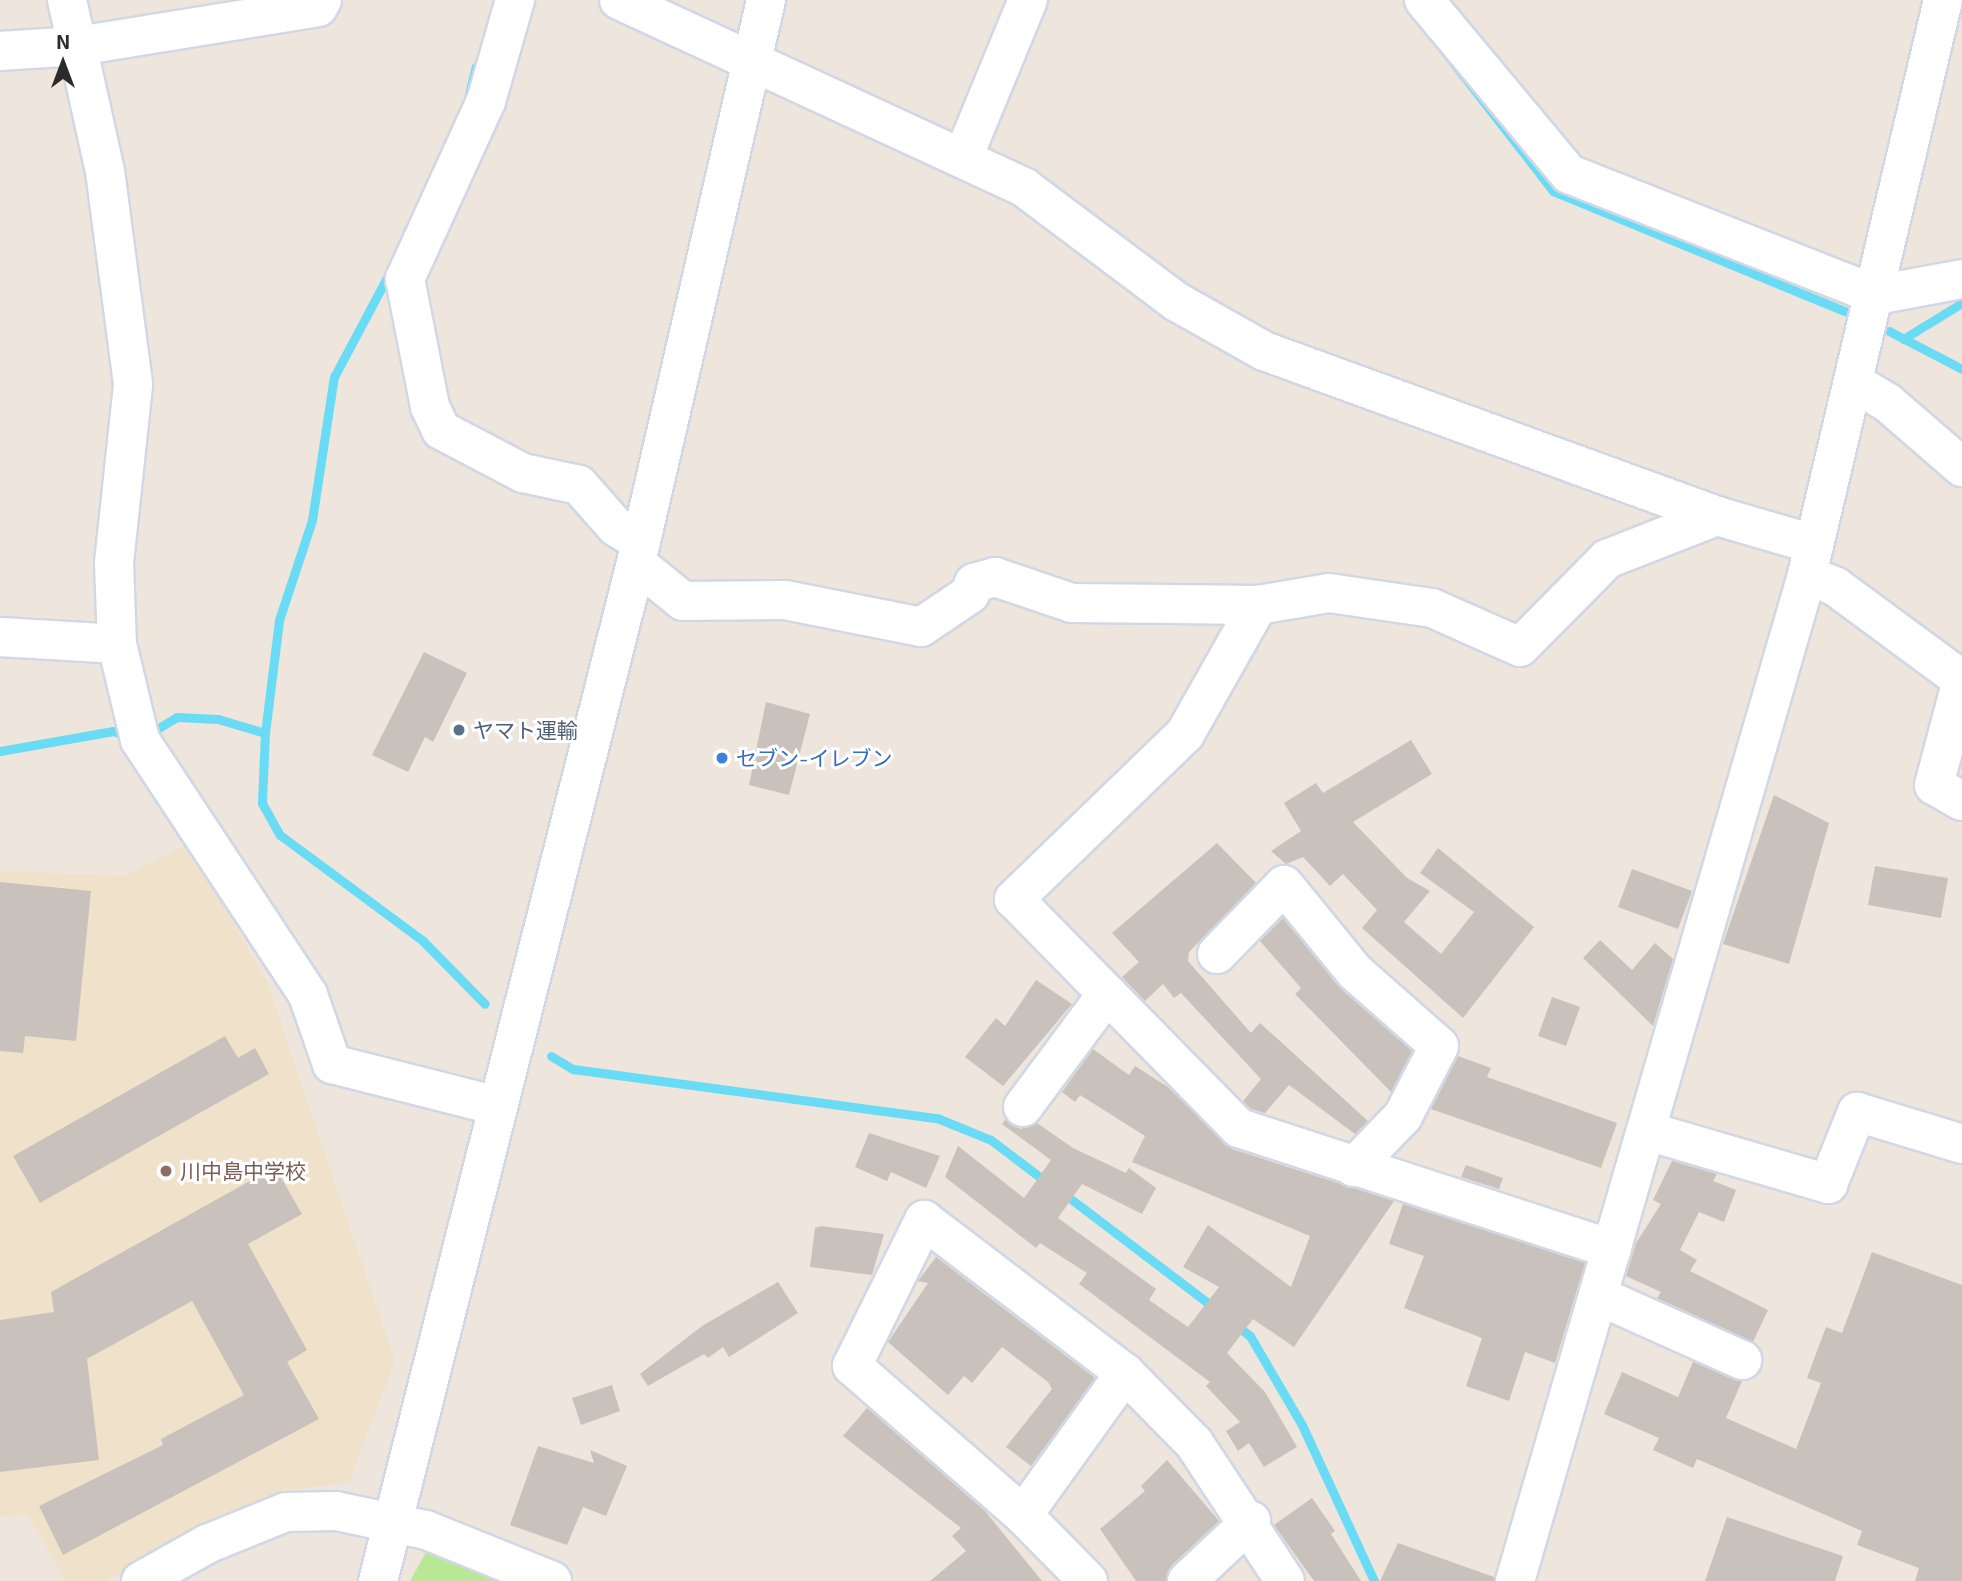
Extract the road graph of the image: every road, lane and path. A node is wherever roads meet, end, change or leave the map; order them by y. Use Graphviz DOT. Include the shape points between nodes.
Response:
graph roads {
  1 [pos="67,0"];
  2 [pos="322,0"];
  3 [pos="515,0"];
  4 [pos="619,0"];
  5 [pos="766,0"];
  6 [pos="1028,0"];
  7 [pos="1424,0"];
  8 [pos="1943,0"];
  9 [pos="188,12"];
  10 [pos="78,47"];
  11 [pos="0,51"];
  12 [pos="752,65"];
  13 [pos="964,155"];
  14 [pos="1962,279"];
  15 [pos="1875,295"];
  16 [pos="1853,382"];
  17 [pos="1962,467"];
  18 [pos="1717,516"];
  19 [pos="639,553"];
  20 [pos="1810,559"];
  21 [pos="1258,605"];
  22 [pos="0,637"];
  23 [pos="117,644"];
  24 [pos="1962,801"];
  25 [pos="1217,954"];
  26 [pos="1107,994"];
  27 [pos="498,1106"];
  28 [pos="1023,1107"];
  29 [pos="1647,1131"];
  30 [pos="1962,1144"];
  31 [pos="1354,1167"];
  32 [pos="1612,1249"];
  33 [pos="1599,1296"];
  34 [pos="1742,1360"];
  35 [pos="1125,1373"];
  36 [pos="1023,1515"];
  37 [pos="1251,1521"];
  38 [pos="394,1523"];
  39 [pos="509,1570"];
  40 [pos="141,1581"];
  41 [pos="378,1581"];
  42 [pos="552,1581"];
  43 [pos="1088,1581"];
  44 [pos="1187,1581"];
  45 [pos="1285,1581"];
  46 [pos="1515,1581"];
  1 -- 10 [label="street"];
  2 -- 9 [label="street" via="318,7"];
  3 -- 19 [label="street" via="485,101 405,279 430,407 441,430 523,472 579,485"];
  4 -- 12 [label="street"];
  5 -- 12 [label="street"];
  6 -- 13 [label="street"];
  7 -- 15 [label="street" via="1569,174"];
  8 -- 15 [label="street"];
  9 -- 10 [label="street"];
  10 -- 11 [label="street"];
  10 -- 23 [label="street" via="105,171 133,385 114,563"];
  12 -- 13 [label="street"];
  12 -- 19 [label="street"];
  13 -- 18 [label="street" via="1025,188 1177,302 1264,351"];
  14 -- 15 [label="street"];
  15 -- 16 [label="street"];
  16 -- 17 [label="street" via="1888,403"];
  16 -- 20 [label="street"];
  18 -- 20 [label="street"];
  18 -- 21 [label="street" via="1607,559 1520,647 1432,608 1329,593"];
  19 -- 21 [label="street" via="683,600 785,600 920,627 970,594 974,583 995,577 1072,603"];
  19 -- 27 [label="street"];
  20 -- 24 [label="street" via="1836,586 1962,680 1934,785"];
  20 -- 29 [label="street"];
  21 -- 26 [label="street" via="1185,734 1014,899"];
  22 -- 23 [label="street"];
  23 -- 27 [label="street" via="140,740 308,995 332,1064"];
  25 -- 31 [label="street" via="1284,885 1355,972 1439,1046 1404,1116"];
  26 -- 28 [label="street"];
  26 -- 31 [label="street" via="1239,1128"];
  27 -- 38 [label="street"];
  29 -- 30 [label="street" via="1828,1184 1857,1112"];
  29 -- 32 [label="street"];
  31 -- 32 [label="street"];
  32 -- 33 [label="street"];
  33 -- 34 [label="street"];
  33 -- 46 [label="street"];
  35 -- 36 [label="street"];
  35 -- 36 [label="street" via="924,1220 852,1366"];
  35 -- 37 [label="street" via="1194,1443"];
  36 -- 43 [label="street"];
  37 -- 44 [label="street"];
  37 -- 45 [label="street"];
  38 -- 39 [label="street"];
  38 -- 40 [label="street" via="336,1511 286,1512 207,1544"];
  38 -- 41 [label="street"];
  39 -- 42 [label="street"];
}
